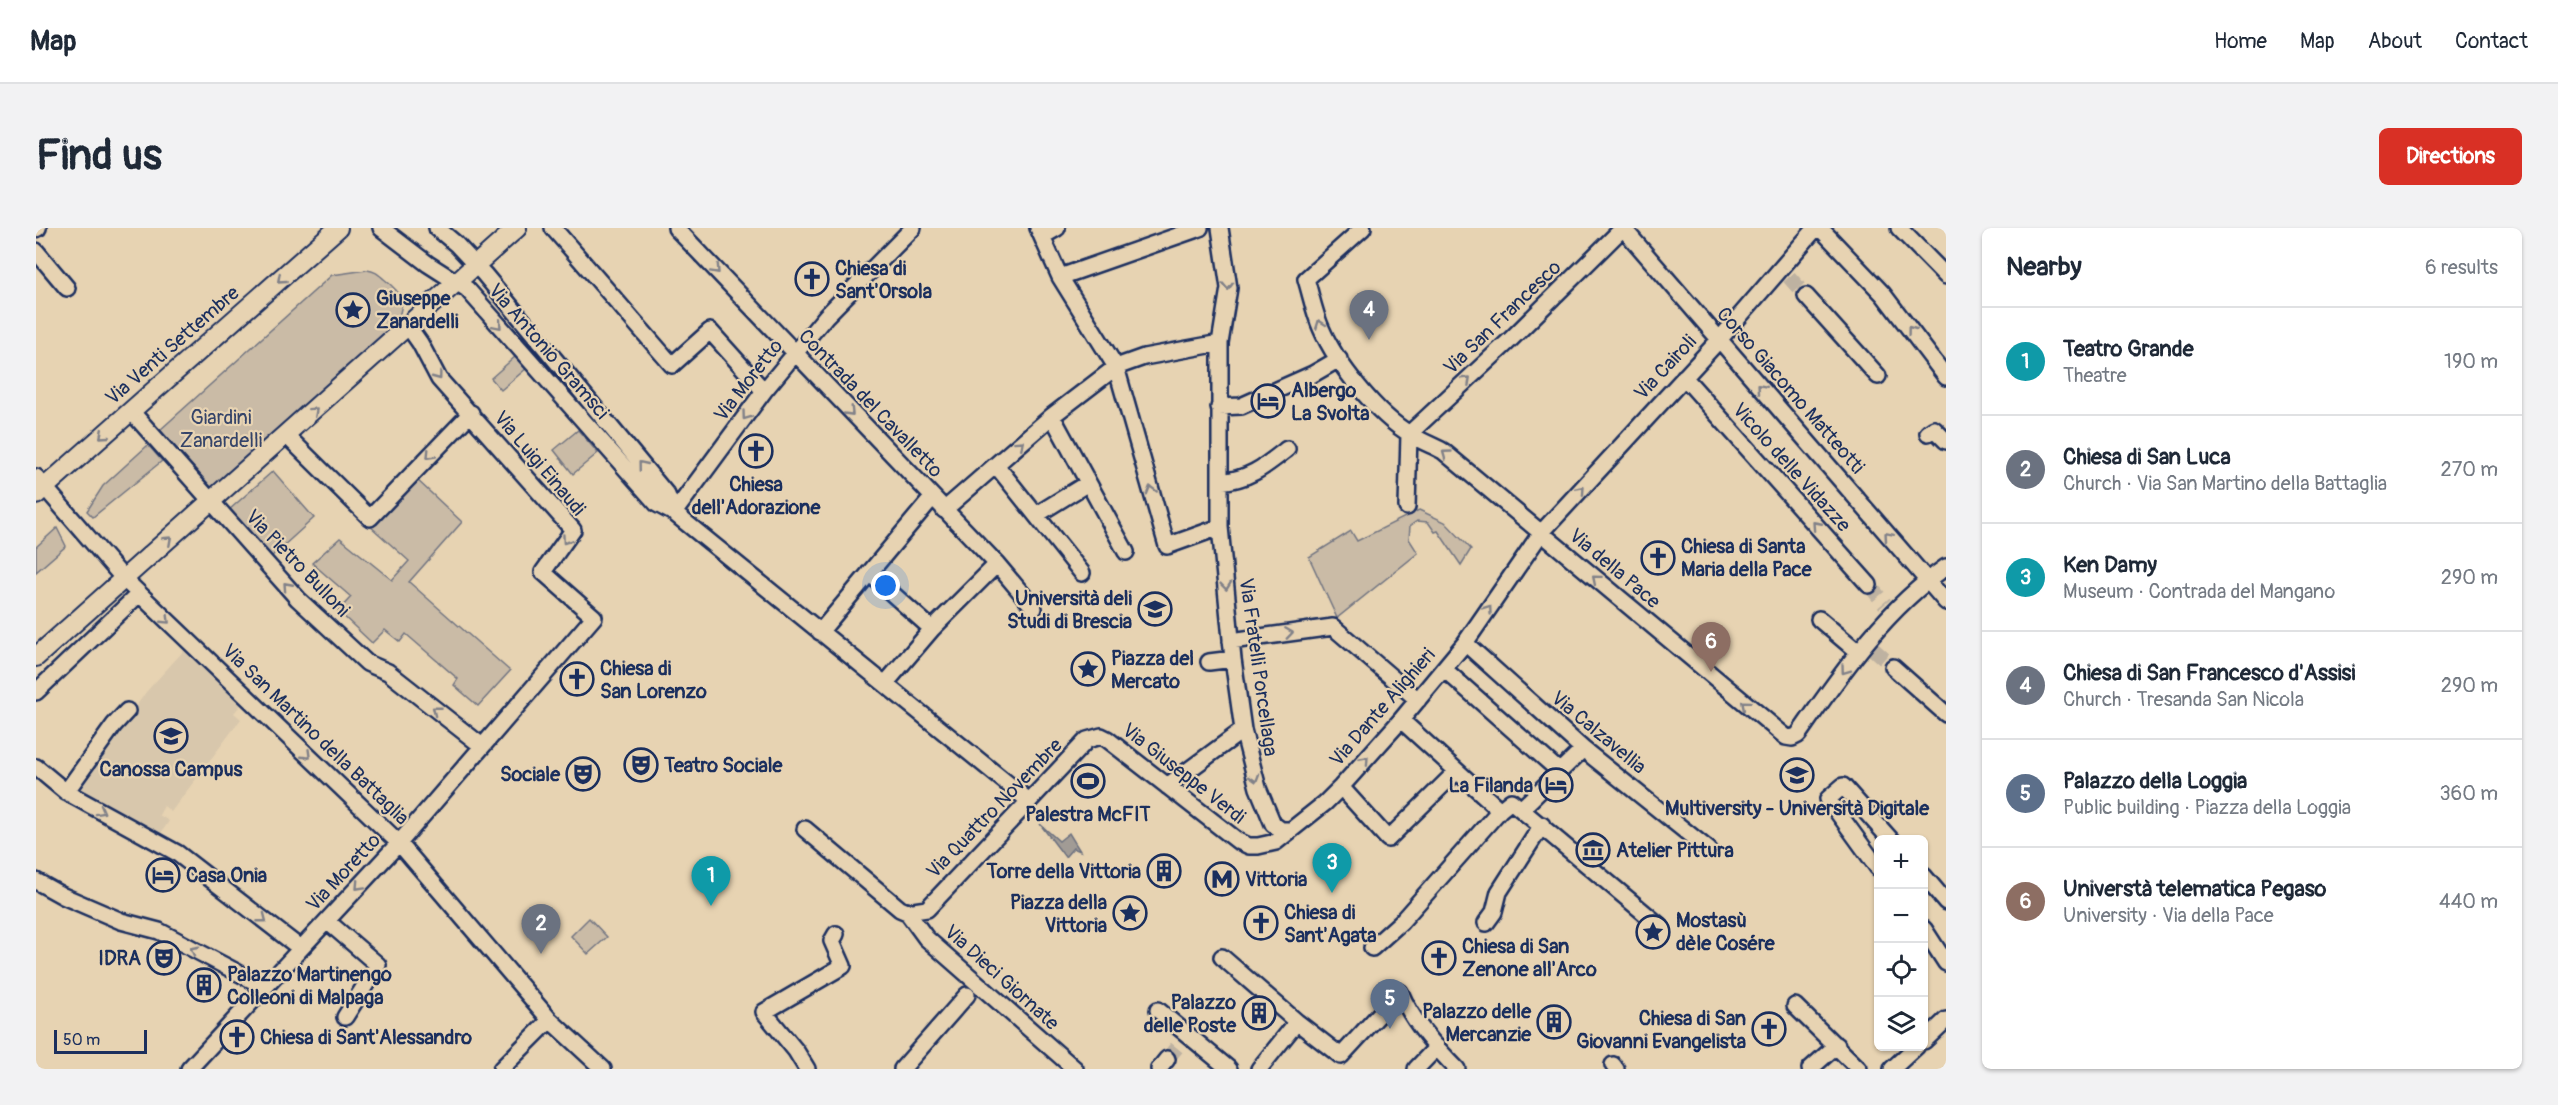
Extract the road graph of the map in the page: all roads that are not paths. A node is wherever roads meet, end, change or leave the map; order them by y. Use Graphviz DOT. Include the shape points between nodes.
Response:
graph roads {
  1 [pos="338,228"];
  2 [pos="381,228"];
  3 [pos="437,228"];
  4 [pos="517,228"];
  5 [pos="553,228"];
  6 [pos="676,228"];
  7 [pos="913,228"];
  8 [pos="1200,228"];
  9 [pos="1220,228"];
  10 [pos="1364,228"];
  11 [pos="1623,228"];
  12 [pos="1818,228"];
  13 [pos="1899,228"];
  14 [pos="1046,231"];
  15 [pos="36,251"];
  16 [pos="476,265"];
  17 [pos="1946,276"];
  18 [pos="1060,277"];
  19 [pos="458,282"];
  20 [pos="67,288"];
  21 [pos="1806,296"];
  22 [pos="408,326"];
  23 [pos="1719,340"];
  24 [pos="1220,343"];
  25 [pos="795,354"];
  26 [pos="1339,359"];
  27 [pos="1116,367"];
  28 [pos="1878,375"];
  29 [pos="1684,377"];
  30 [pos="1946,377"];
  31 [pos="764,391"];
  32 [pos="1219,407"];
  33 [pos="131,411"];
  34 [pos="471,413"];
  35 [pos="1052,416"];
  36 [pos="1928,433"];
  37 [pos="1409,434"];
  38 [pos="286,435"];
  39 [pos="1946,441"];
  40 [pos="1287,449"];
  41 [pos="996,465"];
  42 [pos="1220,482"];
  43 [pos="1088,483"];
  44 [pos="39,486"];
  45 [pos="932,498"];
  46 [pos="211,502"];
  47 [pos="1407,507"];
  48 [pos="944,510"];
  49 [pos="675,513"];
  50 [pos="1036,515"];
  51 [pos="1220,528"];
  52 [pos="1541,533"];
  53 [pos="1126,552"];
  54 [pos="997,564"];
  55 [pos="1946,567"];
  56 [pos="869,573"];
  57 [pos="1082,573"];
  58 [pos="124,579"];
  59 [pos="1926,580"];
  60 [pos="1869,585"];
  61 [pos="139,594"];
  62 [pos="1946,602"];
  63 [pos="1034,608"];
  64 [pos="594,617"];
  65 [pos="1819,620"];
  66 [pos="932,629"];
  67 [pos="820,632"];
  68 [pos="1231,641"];
  69 [pos="1465,643"];
  70 [pos="1866,648"];
  71 [pos="36,657"];
  72 [pos="1233,658"];
  73 [pos="1209,662"];
  74 [pos="1893,667"];
  75 [pos="1444,669"];
  76 [pos="885,684"];
  77 [pos="36,692"];
  78 [pos="1418,700"];
  79 [pos="127,711"];
  80 [pos="1946,714"];
  81 [pos="1401,720"];
  82 [pos="1243,730"];
  83 [pos="1093,738"];
  84 [pos="482,746"];
  85 [pos="1583,749"];
  86 [pos="36,767"];
  87 [pos="1457,771"];
  88 [pos="1559,771"];
  89 [pos="1167,786"];
  90 [pos="1341,787"];
  91 [pos="66,792"];
  92 [pos="1029,801"];
  93 [pos="1521,809"];
  94 [pos="1500,810"];
  95 [pos="1270,820"];
  96 [pos="1542,825"];
  97 [pos="805,829"];
  98 [pos="1291,830"];
  99 [pos="1887,835"];
  100 [pos="399,843"];
  101 [pos="1249,846"];
  102 [pos="1709,849"];
  103 [pos="1874,862"];
  104 [pos="36,881"];
  105 [pos="1928,882"];
  106 [pos="1946,902"];
  107 [pos="927,909"];
  108 [pos="907,912"];
  109 [pos="327,921"];
  110 [pos="1486,923"];
  111 [pos="1660,926"];
  112 [pos="836,934"];
  113 [pos="1928,936"];
  114 [pos="300,948"];
  115 [pos="1372,948"];
  116 [pos="1222,957"];
  117 [pos="1946,963"];
  118 [pos="265,987"];
  119 [pos="968,995"];
  120 [pos="1796,1006"];
  121 [pos="1158,1010"];
  122 [pos="345,1017"];
  123 [pos="550,1020"];
  124 [pos="1946,1020"];
  125 [pos="1297,1022"];
  126 [pos="1928,1036"];
  127 [pos="1837,1045"];
  128 [pos="1437,1047"];
  129 [pos="1912,1051"];
  130 [pos="189,1069"];
  131 [pos="501,1069"];
  132 [pos="603,1069"];
  133 [pos="807,1069"];
  134 [pos="902,1069"];
  135 [pos="1075,1069"];
  136 [pos="1229,1069"];
  137 [pos="1259,1069"];
  138 [pos="1416,1069"];
  139 [pos="1457,1069"];
  140 [pos="1810,1069"];
  141 [pos="1859,1069"];
  142 [pos="1892,1069"];
  1 -- 33 [label="main road, Via Venti Settembre, one-way"];
  2 -- 19 [label="street, Via Antonio Gramsci"];
  3 -- 16 [label="street, Via Antonio Gramsci"];
  4 -- 16 [label="main road"];
  5 -- 31 [label="street" via="672,365 710,331"];
  6 -- 25 [label="street, Contrada del Cavalletto, one-way"];
  7 -- 25 [label="street, Via Moretto" via="826,316"];
  8 -- 18 [label="street"];
  9 -- 24 [label="street, Via Fratelli Porcellaga, one-way" via="1229,288"];
  26 -- 10 [label="street, Via della Pace, one-way" via="1319,323 1306,279"];
  11 -- 23 [label="street, Corso Giacomo Matteotti"];
  37 -- 11 [label="street, Via San Francesco, one-way"];
  12 -- 23 [label="street, Via Cairoli" via="1785,273"];
  30 -- 12 [label="street, one-way" via="1883,294"];
  13 -- 17 [label="street"];
  14 -- 18 [label="street"];
  15 -- 20 [label="street"];
  16 -- 19 [label="main road"];
  49 -- 16 [label="street, Via Antonio Gramsci, one-way" via="667,495"];
  18 -- 27 [label="street"];
  19 -- 22 [label="main road"];
  19 -- 49 [label="street, Via Antonio Gramsci, one-way" via="657,504"];
  21 -- 28 [label="street"];
  22 -- 34 [label="street, Via Luigi Einaudi, one-way" via="439,379"];
  38 -- 22 [label="main road, one-way"];
  23 -- 29 [label="street, Via Cairoli"];
  59 -- 23 [label="street, Corso Giacomo Matteotti, one-way"];
  24 -- 27 [label="street" via="1144,357"];
  24 -- 32 [label="street, Via Fratelli Porcellaga"];
  25 -- 31 [label="street, Via Moretto"];
  25 -- 45 [label="street, Contrada del Cavalletto, one-way"];
  26 -- 32 [label="street" via="1241,406"];
  26 -- 37 [label="street, Via della Pace" via="1384,415"];
  27 -- 35 [label="street"];
  51 -- 27 [label="street, one-way" via="1167,546"];
  52 -- 29 [label="street, Via Cairoli, one-way"];
  60 -- 29 [label="street, Vicolo delle Vidazze, one-way"];
  31 -- 49 [label="street, Via Moretto, one-way"];
  32 -- 42 [label="street, Via Fratelli Porcellaga"];
  33 -- 44 [label="main road, Via Venti Settembre, one-way"];
  33 -- 46 [label="street, Via Pietro Bulloni"];
  34 -- 38 [label="street, one-way" via="370,518"];
  34 -- 64 [label="street, Via Luigi Einaudi, one-way" via="573,530 543,572"];
  41 -- 35 [label="street, one-way"];
  35 -- 43 [label="street"];
  36 -- 39 [label="street" via="1934,429"];
  37 -- 47 [label="street"];
  52 -- 37 [label="street, Via della Pace, one-way" via="1443,451"];
  38 -- 46 [label="main road"];
  40 -- 42 [label="street" via="1250,475"];
  41 -- 48 [label="street"];
  41 -- 50 [label="street"];
  42 -- 51 [label="street, Via Fratelli Porcellaga"];
  43 -- 50 [label="street"];
  43 -- 53 [label="street"];
  44 -- 58 [label="street, Via San Martino della Battaglia"];
  45 -- 48 [label="street, Contrada del Cavalletto"];
  45 -- 56 [label="street"];
  58 -- 46 [label="main road, one-way"];
  84 -- 46 [label="street, Via Pietro Bulloni, one-way" via="388,672 367,663 298,599"];
  48 -- 54 [label="street, Contrada del Cavalletto"];
  49 -- 67 [label="street, Via Antonio Gramsci"];
  50 -- 57 [label="street"];
  51 -- 68 [label="street, Via Fratelli Porcellaga, one-way"];
  69 -- 52 [label="street, Via Dante Alighieri, one-way"];
  70 -- 52 [label="street, Via della Pace, one-way" via="1798,735 1786,736"];
  54 -- 63 [label="street, Contrada del Cavalletto"];
  54 -- 66 [label="street"];
  55 -- 59 [label="street"];
  56 -- 66 [label="street"];
  56 -- 67 [label="street"];
  58 -- 61 [label="street, Via San Martino della Battaglia"];
  58 -- 71 [label="main road"];
  59 -- 62 [label="street, Corso Giacomo Matteotti"];
  59 -- 70 [label="street" via="1889,608"];
  61 -- 77 [label="street"];
  61 -- 100 [label="street, Via San Martino della Battaglia, one-way"];
  64 -- 84 [label="street, Via Moretto"];
  65 -- 70 [label="street"];
  66 -- 76 [label="street"];
  67 -- 76 [label="street, Via Antonio Gramsci"];
  68 -- 72 [label="street, Via Fratelli Porcellaga"];
  68 -- 78 [label="street, one-way" via="1333,627"];
  69 -- 75 [label="street, Via Dante Alighieri"];
  69 -- 85 [label="street, Via Calzavellia"];
  72 -- 73 [label="street"];
  72 -- 82 [label="street, Via Fratelli Porcellaga"];
  74 -- 80 [label="street"];
  75 -- 78 [label="street, Via Dante Alighieri"];
  75 -- 88 [label="street"];
  76 -- 92 [label="street, Via Antonio Gramsci"];
  78 -- 81 [label="street, Via Dante Alighieri"];
  79 -- 91 [label="street"];
  81 -- 87 [label="street"];
  90 -- 81 [label="street, Via Dante Alighieri, one-way"];
  82 -- 89 [label="street"];
  82 -- 95 [label="street, Via Fratelli Porcellaga, one-way"];
  83 -- 89 [label="street, Via Giuseppe Verdi" via="1107,739"];
  83 -- 92 [label="street, Via Quattro Novembre"];
  84 -- 100 [label="street, Via Moretto"];
  85 -- 88 [label="street"];
  85 -- 102 [label="street, Via Calzavellia"];
  86 -- 91 [label="street"];
  87 -- 90 [label="street" via="1388,838"];
  87 -- 94 [label="street"];
  88 -- 93 [label="street"];
  89 -- 101 [label="street, Via Giuseppe Verdi" via="1238,842"];
  90 -- 98 [label="street, Via Dante Alighieri"];
  91 -- 114 [label="street, one-way" via="177,853"];
  92 -- 107 [label="street, Via Quattro Novembre"];
  93 -- 94 [label="street" via="1511,801"];
  93 -- 96 [label="street"];
  94 -- 115 [label="street" via="1401,922"];
  95 -- 98 [label="street" via="1281,830"];
  95 -- 101 [label="street" via="1266,833"];
  96 -- 110 [label="street" via="1499,892 1494,912"];
  96 -- 111 [label="street"];
  97 -- 108 [label="street, Via Dieci Giornate"];
  98 -- 101 [label="street, Via Dante Alighieri" via="1276,842"];
  99 -- 103 [label="street" via="1843,786 1828,799"];
  100 -- 109 [label="street, Via Moretto, one-way"];
  100 -- 123 [label="street, Via San Martino della Battaglia"];
  118 -- 104 [label="street, one-way" via="159,932 121,921"];
  105 -- 106 [label="street"];
  107 -- 108 [label="street, Via Dieci Giornate"];
  108 -- 135 [label="street, Via Dieci Giornate" via="926,938"];
  109 -- 114 [label="street, Via Moretto"];
  109 -- 122 [label="street" via="378,965"];
  112 -- 133 [label="street" via="832,941 843,966 764,1012"];
  113 -- 117 [label="street"];
  114 -- 118 [label="street, Via Moretto"];
  116 -- 125 [label="street"];
  118 -- 130 [label="street, Via Moretto"];
  119 -- 134 [label="street"];
  120 -- 127 [label="street"];
  121 -- 136 [label="street" via="1185,1037"];
  123 -- 131 [label="street"];
  123 -- 132 [label="street, Via San Martino della Battaglia"];
  124 -- 126 [label="street"];
  125 -- 128 [label="street" via="1341,1056 1400,992 1406,1008"];
  125 -- 137 [label="street"];
  127 -- 140 [label="street"];
  127 -- 141 [label="street"];
  128 -- 138 [label="street"];
  128 -- 139 [label="street"];
  129 -- 142 [label="street"];
}
